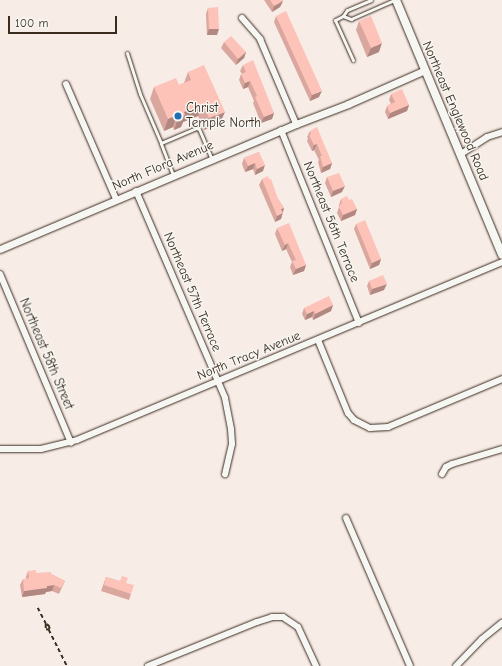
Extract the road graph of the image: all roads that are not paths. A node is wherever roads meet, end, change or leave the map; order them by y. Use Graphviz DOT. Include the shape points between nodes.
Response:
graph roads {
  1 [pos="371,0"];
  2 [pos="395,0"];
  3 [pos="343,16"];
  4 [pos="242,18"];
  5 [pos="127,53"];
  6 [pos="353,60"];
  7 [pos="425,70"];
  8 [pos="66,84"];
  9 [pos="296,124"];
  10 [pos="281,130"];
  11 [pos="502,132"];
  12 [pos="160,143"];
  13 [pos="461,154"];
  14 [pos="212,159"];
  15 [pos="173,175"];
  16 [pos="136,191"];
  17 [pos="116,199"];
  18 [pos="0,249"];
  19 [pos="502,255"];
  20 [pos="502,262"];
  21 [pos="0,274"];
  22 [pos="359,323"];
  23 [pos="318,340"];
  24 [pos="502,379"];
  25 [pos="218,381"];
  26 [pos="71,443"];
  27 [pos="0,449"];
  28 [pos="502,449"];
  29 [pos="225,474"];
  30 [pos="442,474"];
  31 [pos="346,518"];
  32 [pos="502,623"];
  33 [pos="148,666"];
  34 [pos="316,666"];
  35 [pos="410,666"];
  36 [pos="456,666"];
  1 -- 3 [label="lane" via="347,10"];
  2 -- 3 [label="lane" via="351,19"];
  2 -- 7 [label="main road, Northeast Englewood Road"];
  3 -- 6 [label="lane" via="335,20"];
  4 -- 9 [label="street" via="260,39"];
  5 -- 12 [label="lane"];
  7 -- 9 [label="street, North Flora Avenue"];
  7 -- 13 [label="main road, Northeast Englewood Road"];
  8 -- 17 [label="street"];
  9 -- 10 [label="street, North Flora Avenue"];
  10 -- 14 [label="street, North Flora Avenue"];
  10 -- 22 [label="street, Northeast 56th Terrace"];
  11 -- 13 [label="street" via="487,137"];
  12 -- 14 [label="lane" via="196,128"];
  12 -- 15 [label="lane"];
  13 -- 19 [label="main road, Northeast Englewood Road"];
  14 -- 15 [label="street, North Flora Avenue"];
  15 -- 16 [label="street, North Flora Avenue"];
  16 -- 17 [label="street, North Flora Avenue"];
  16 -- 25 [label="street, Northeast 57th Terrace"];
  17 -- 18 [label="street, North Flora Avenue"];
  20 -- 22 [label="street, North Tracy Avenue"];
  21 -- 26 [label="street, Northeast 58th Street"];
  22 -- 23 [label="street, North Tracy Avenue"];
  23 -- 24 [label="street" via="348,413 354,420 370,428 388,427"];
  23 -- 25 [label="street, North Tracy Avenue"];
  25 -- 26 [label="street, North Tracy Avenue"];
  25 -- 29 [label="street, Northeast 57th Terrace" via="225,398 231,429 232,444"];
  26 -- 27 [label="street, North Tracy Avenue" via="41,449"];
  28 -- 30 [label="street" via="452,464 446,467"];
  31 -- 35 [label="street"];
  32 -- 36 [label="street"];
  33 -- 34 [label="street" via="272,617 284,616 298,626"];
}
